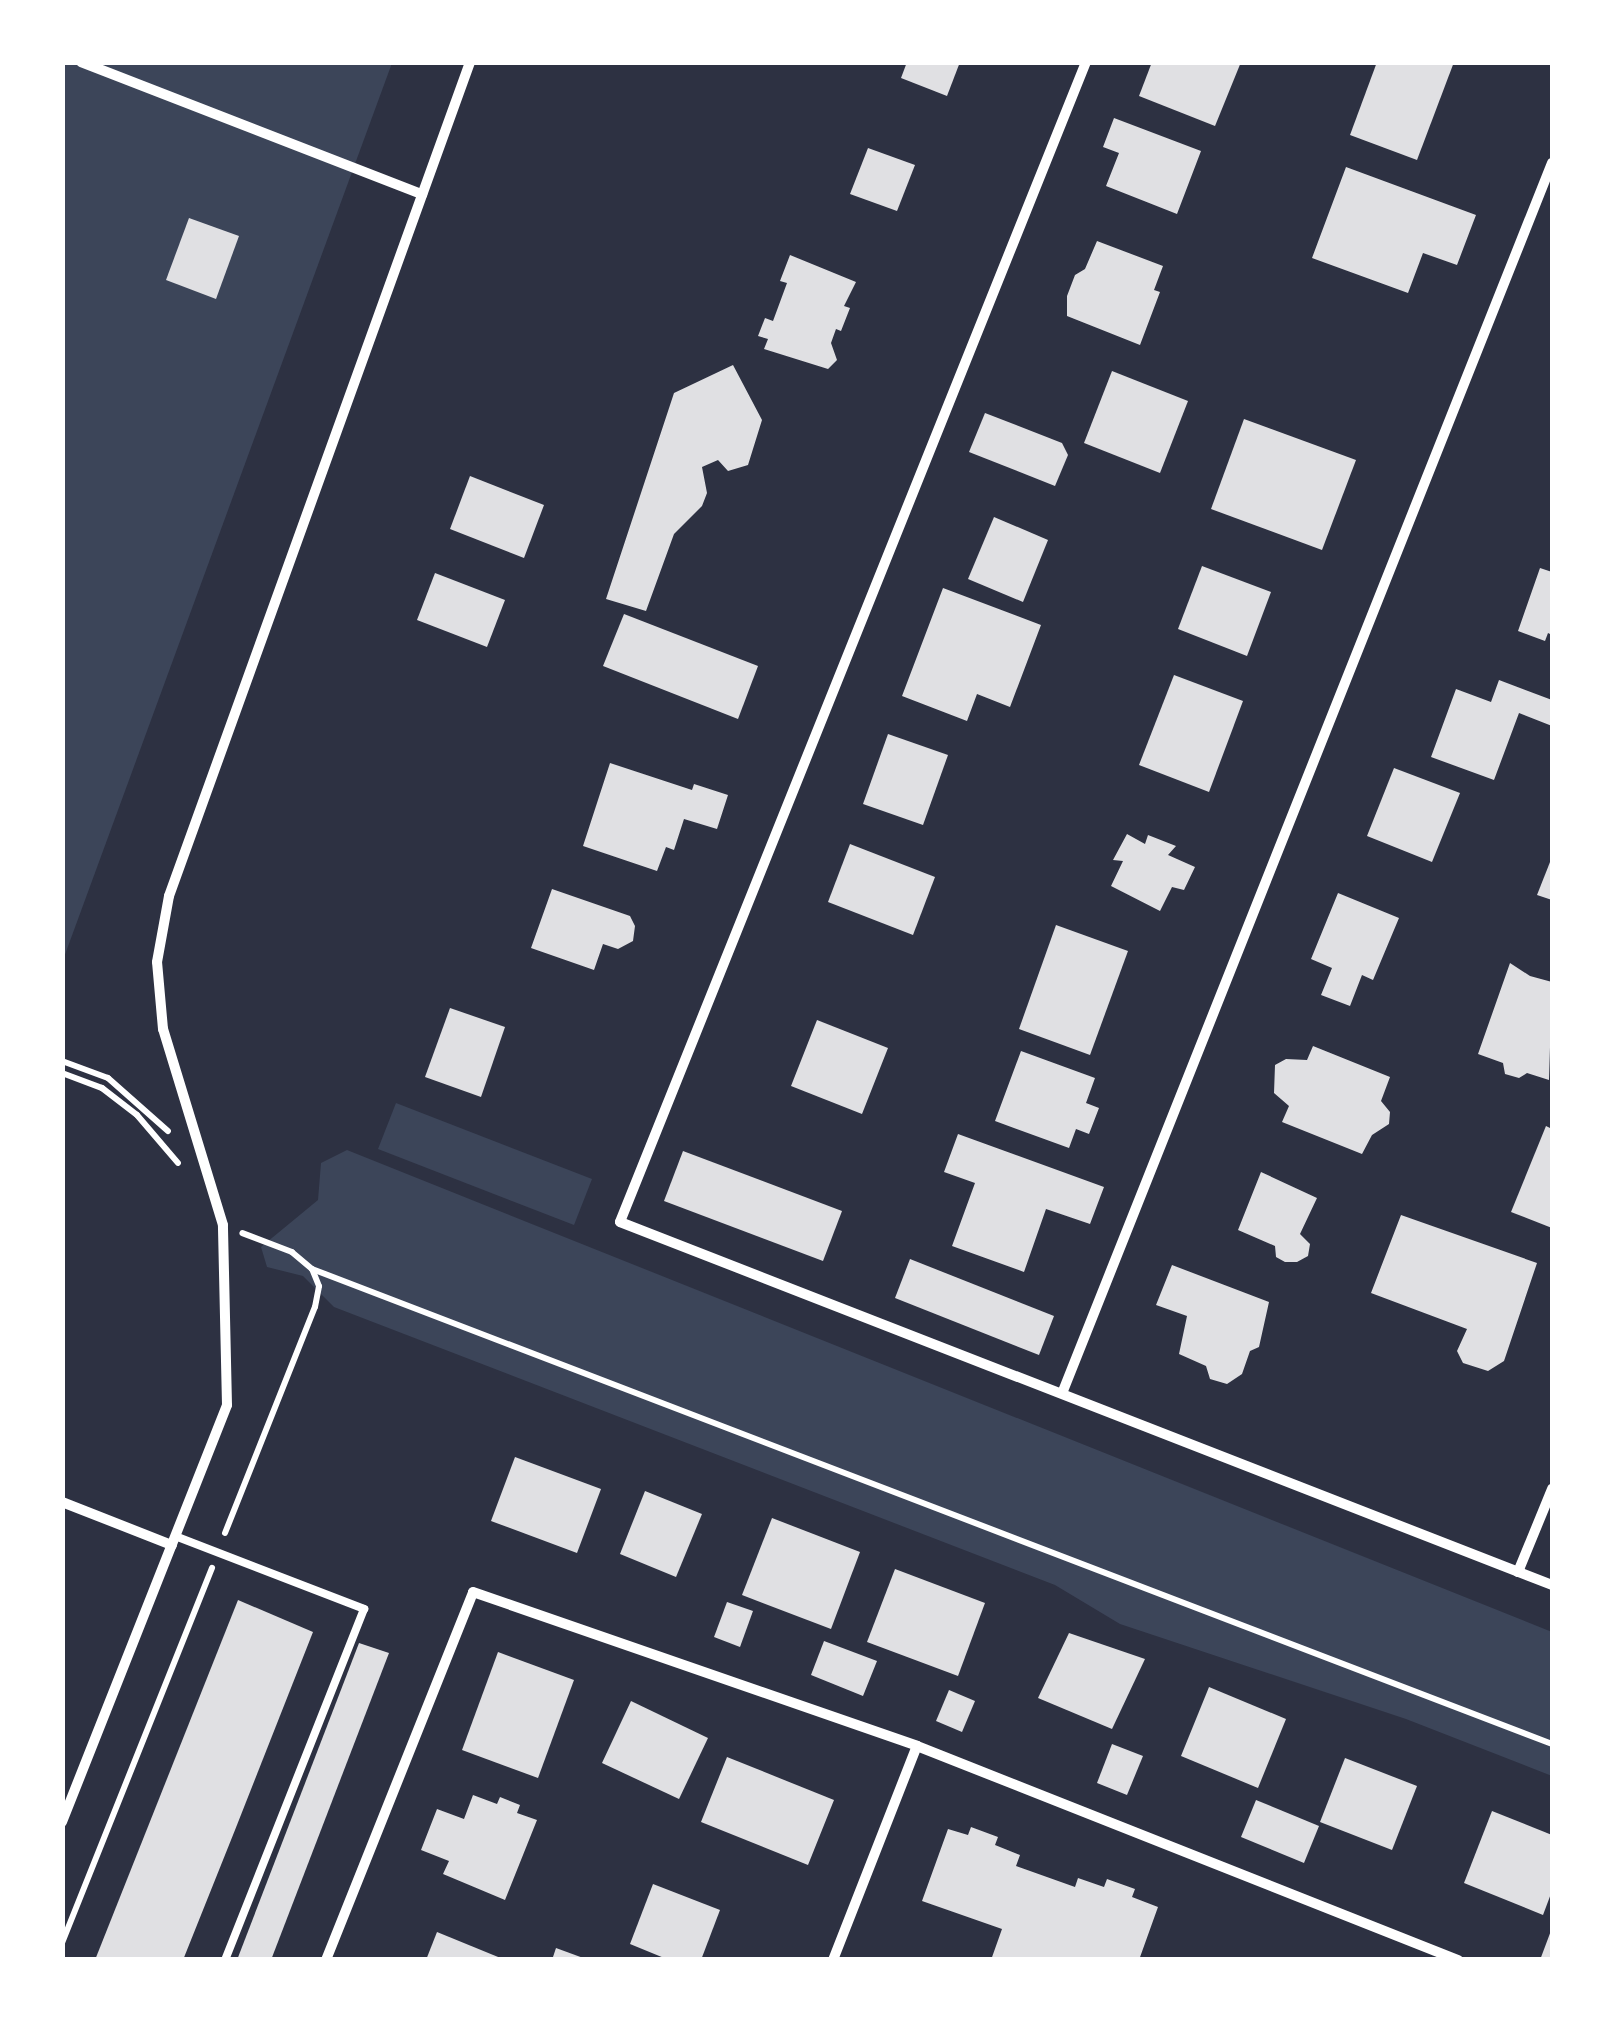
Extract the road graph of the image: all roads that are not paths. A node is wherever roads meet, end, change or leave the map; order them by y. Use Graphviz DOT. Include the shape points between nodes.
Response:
graph roads {
  1 [pos="81,62"];
  2 [pos="470,62"];
  3 [pos="1086,62"];
  4 [pos="1552,163"];
  5 [pos="422,194"];
  6 [pos="1062,1391"];
  7 [pos="1552,1489"];
  8 [pos="62,1502"];
  9 [pos="174,1540"];
  10 [pos="1518,1572"];
  11 [pos="1552,1585"];
  12 [pos="917,1746"];
  13 [pos="62,1822"];
  14 [pos="224,1960"];
  15 [pos="326,1960"];
  16 [pos="833,1960"];
  17 [pos="1458,1960"];
  1 -- 5 [label="street"];
  2 -- 5 [label="street"];
  3 -- 6 [label="street" via="620,1222"];
  4 -- 6 [label="street"];
  5 -- 9 [label="street" via="170,896 160,945 163,1029 223,1226 228,1405"];
  6 -- 10 [label="street"];
  7 -- 10 [label="street"];
  8 -- 9 [label="street"];
  9 -- 13 [label="street"];
  9 -- 14 [label="lane" via="364,1608"];
  10 -- 11 [label="street"];
  12 -- 15 [label="street" via="473,1592"];
  12 -- 16 [label="street"];
  12 -- 17 [label="street"];
}
